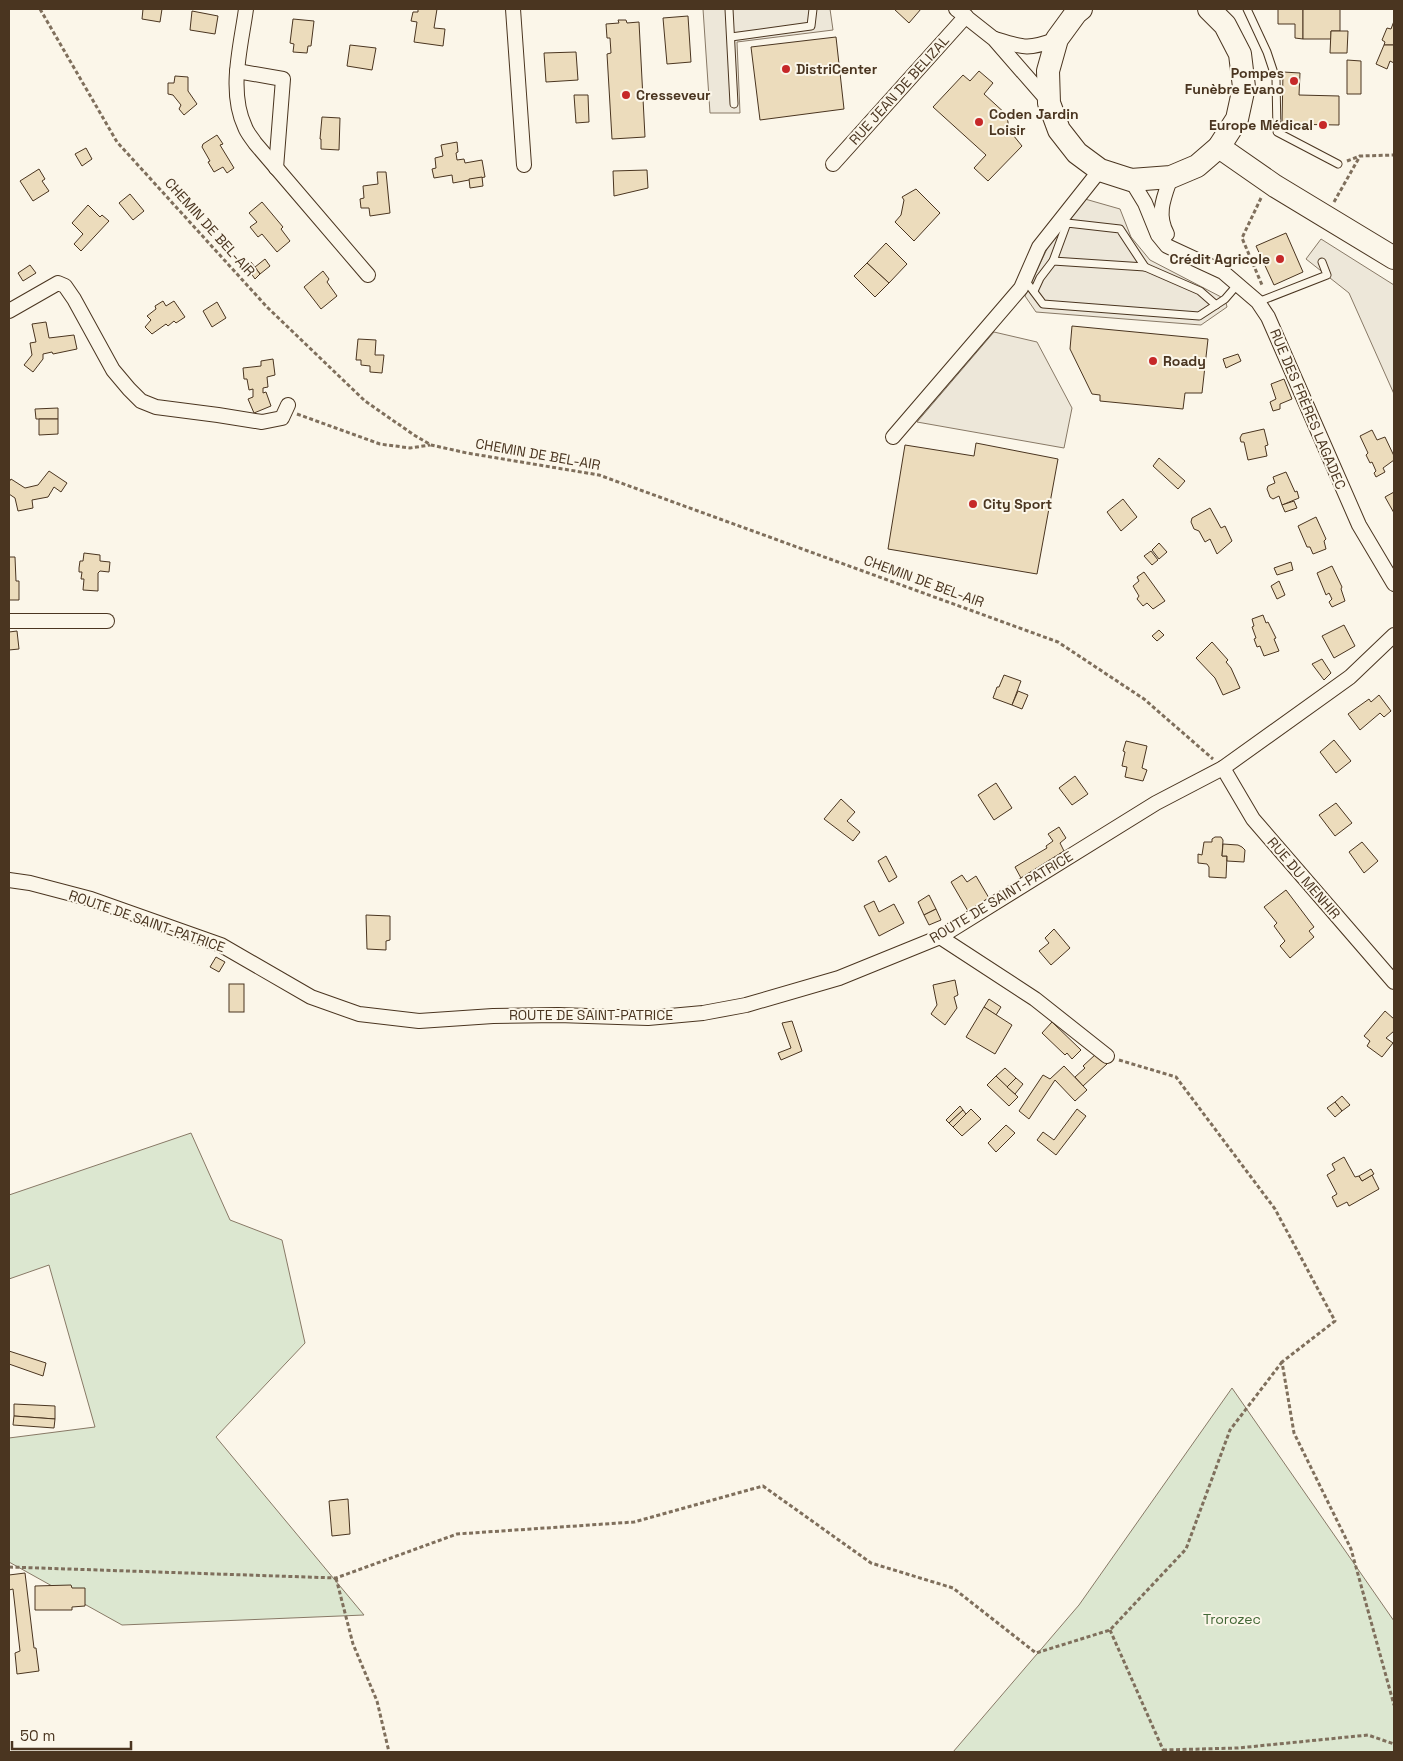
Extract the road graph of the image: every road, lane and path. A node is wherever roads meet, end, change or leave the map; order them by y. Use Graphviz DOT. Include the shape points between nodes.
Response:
graph roads {
  1 [pos="40,9"];
  2 [pos="246,9"];
  3 [pos="513,9"];
  4 [pos="729,9"];
  5 [pos="813,9"];
  6 [pos="1081,9"];
  7 [pos="1209,9"];
  8 [pos="1247,9"];
  9 [pos="963,11"];
  10 [pos="731,36"];
  11 [pos="994,39"];
  12 [pos="1057,39"];
  13 [pos="237,71"];
  14 [pos="1049,103"];
  15 [pos="734,104"];
  16 [pos="1219,148"];
  17 [pos="1394,155"];
  18 [pos="833,164"];
  19 [pos="1338,164"];
  20 [pos="524,165"];
  21 [pos="276,168"];
  22 [pos="1100,170"];
  23 [pos="1171,177"];
  24 [pos="1131,180"];
  25 [pos="1263,194"];
  26 [pos="1325,217"];
  27 [pos="1394,258"];
  28 [pos="1196,259"];
  29 [pos="1053,262"];
  30 [pos="1322,262"];
  31 [pos="1145,267"];
  32 [pos="368,275"];
  33 [pos="1025,280"];
  34 [pos="1238,284"];
  35 [pos="1034,292"];
  36 [pos="1263,300"];
  37 [pos="1216,305"];
  38 [pos="9,311"];
  39 [pos="287,408"];
  40 [pos="893,437"];
  41 [pos="431,445"];
  42 [pos="1394,584"];
  43 [pos="9,621"];
  44 [pos="107,621"];
  45 [pos="1394,635"];
  46 [pos="1223,768"];
  47 [pos="9,880"];
  48 [pos="940,937"];
  49 [pos="1394,982"];
  50 [pos="1106,1056"];
  51 [pos="1282,1362"];
  52 [pos="9,1567"];
  53 [pos="336,1578"];
  54 [pos="1110,1630"];
  55 [pos="1394,1705"];
  56 [pos="1394,1744"];
  57 [pos="1164,1751"];
  58 [pos="389,1752"];
  1 -- 41 [label="path, CHEMIN DE BEL-AIR" via="117,142 281,320 366,401"];
  2 -- 13 [label="street"];
  3 -- 20 [label="street"];
  4 -- 10 [label="lane"];
  5 -- 10 [label="lane" via="811,26"];
  6 -- 12 [label="main road"];
  7 -- 16 [label="main road" via="1225,24 1240,54 1244,87 1237,120"];
  8 -- 19 [label="lane" via="1268,52 1276,79 1277,132"];
  9 -- 11 [label="street"];
  9 -- 18 [label="street, RUE JEAN DE BELIZAL"];
  10 -- 15 [label="lane"];
  11 -- 12 [label="street" via="1020,47 1036,47"];
  11 -- 14 [label="street"];
  12 -- 14 [label="main road" via="1048,71"];
  13 -- 21 [label="street" via="238,100 245,127"];
  13 -- 21 [label="street" via="283,79"];
  14 -- 22 [label="main road" via="1065,138 1077,153"];
  16 -- 23 [label="main road" via="1197,166"];
  16 -- 26 [label="main road"];
  17 -- 26 [label="path" via="1360,156"];
  21 -- 32 [label="street"];
  22 -- 24 [label="main road"];
  22 -- 33 [label="street" via="1039,247"];
  23 -- 24 [label="main road"];
  23 -- 28 [label="street, RUE DES FRÈRES LAGADEC" via="1161,204 1164,229"];
  24 -- 28 [label="street, RUE DES FRÈRES LAGADEC" via="1158,235 1167,246"];
  25 -- 36 [label="path" via="1242,238"];
  26 -- 27 [label="main road"];
  28 -- 34 [label="street, RUE DES FRÈRES LAGADEC" via="1223,272"];
  29 -- 31 [label="lane"];
  29 -- 31 [label="lane" via="1067,223 1120,229"];
  29 -- 35 [label="lane"];
  30 -- 36 [label="lane" via="1327,275"];
  31 -- 37 [label="lane" via="1200,291"];
  33 -- 35 [label="lane"];
  33 -- 40 [label="street"];
  34 -- 36 [label="street, RUE DES FRÈRES LAGADEC"];
  34 -- 37 [label="lane"];
  35 -- 37 [label="lane" via="1043,304 1199,316"];
  36 -- 42 [label="street, RUE DES FRÈRES LAGADEC" via="1359,526"];
  38 -- 39 [label="street" via="58,282 74,299 113,370 142,401 156,407 262,422 282,418"];
  39 -- 41 [label="path" via="380,444 410,448"];
  41 -- 46 [label="path, CHEMIN DE BEL-AIR" via="599,475 1058,642 1144,699"];
  43 -- 44 [label="street"];
  45 -- 46 [label="street, ROUTE DE SAINT-PATRICE" via="1350,677"];
  46 -- 48 [label="street, ROUTE DE SAINT-PATRICE" via="1156,803"];
  46 -- 49 [label="street, RUE DU MENHIR" via="1253,819"];
  47 -- 48 [label="street, ROUTE DE SAINT-PATRICE" via="91,899 220,945 311,997 359,1014 419,1021 558,1014 648,1018 703,1013 839,978"];
  48 -- 50 [label="street" via="1035,999"];
  50 -- 51 [label="path" via="1176,1077 1275,1209 1335,1321"];
  51 -- 54 [label="path" via="1230,1430 1186,1549"];
  51 -- 55 [label="path" via="1294,1433 1351,1549"];
  52 -- 53 [label="path"];
  53 -- 54 [label="path" via="457,1534 634,1522 764,1486 871,1563 953,1588 1036,1654"];
  53 -- 58 [label="path" via="353,1644 376,1701"];
  54 -- 57 [label="path"];
  56 -- 57 [label="path" via="1368,1736"];
}
